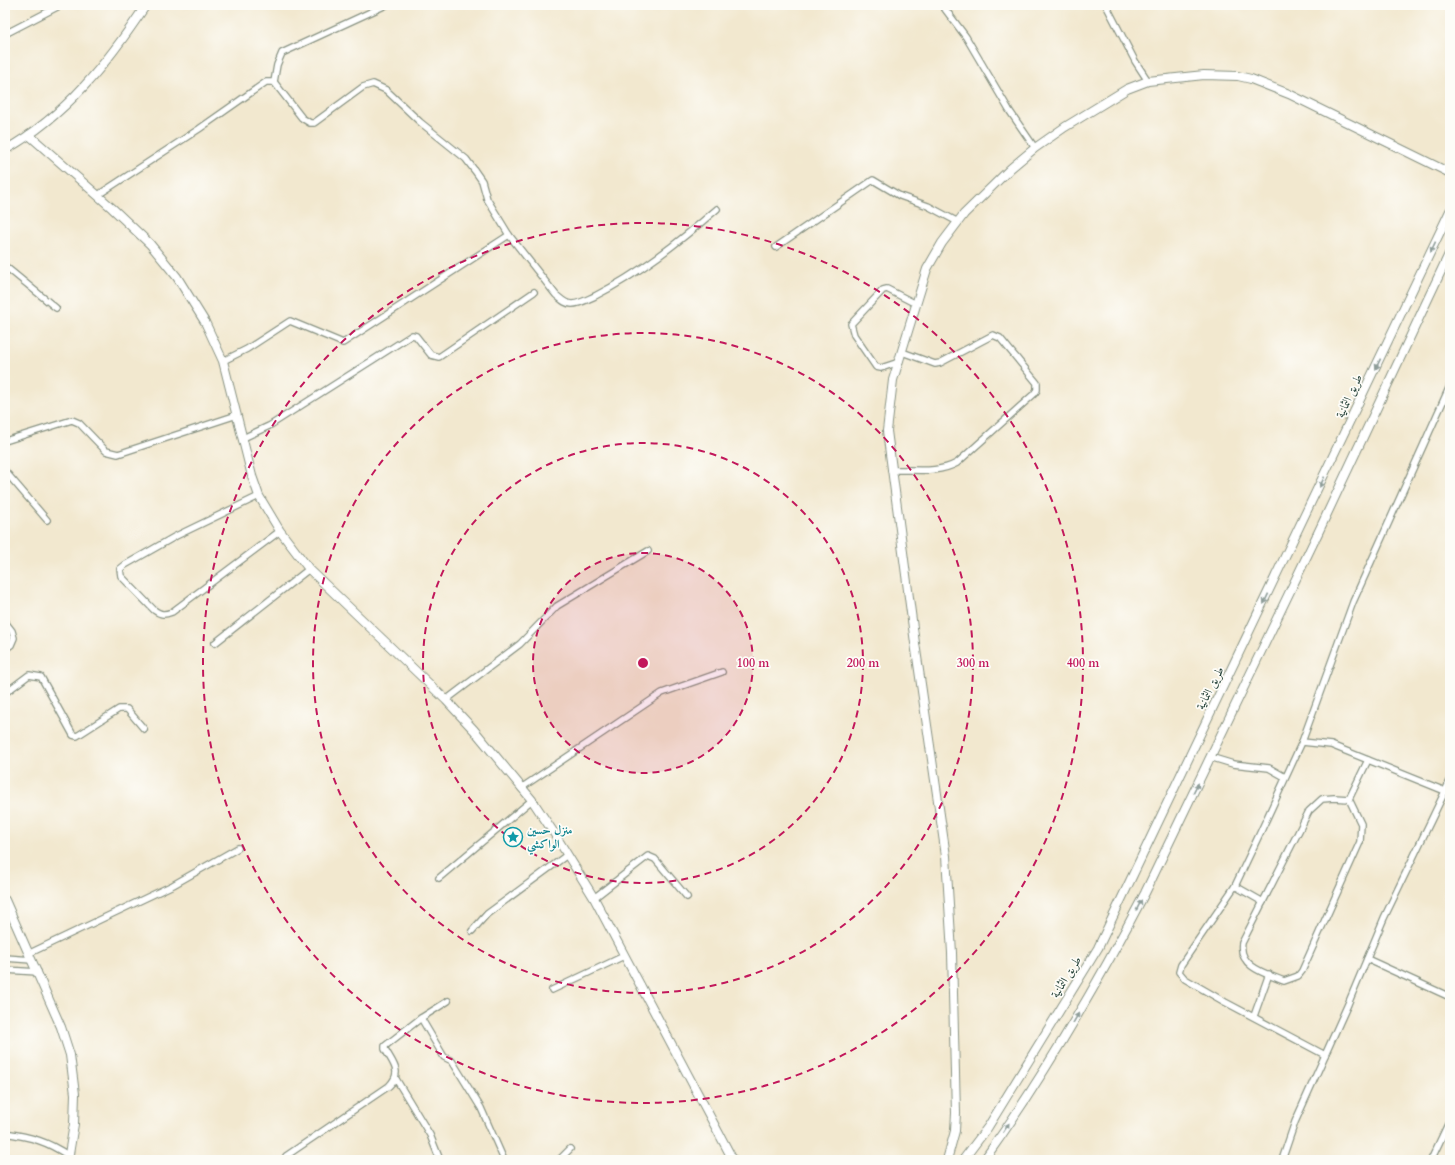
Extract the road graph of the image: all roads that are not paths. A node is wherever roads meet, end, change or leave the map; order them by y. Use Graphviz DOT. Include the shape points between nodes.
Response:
graph roads {
  1 [pos="61,5"];
  2 [pos="146,5"];
  3 [pos="386,5"];
  4 [pos="942,5"];
  5 [pos="1106,5"];
  6 [pos="5,34"];
  7 [pos="1148,81"];
  8 [pos="274,82"];
  9 [pos="29,134"];
  10 [pos="1035,148"];
  11 [pos="5,150"];
  12 [pos="1450,173"];
  13 [pos="98,195"];
  14 [pos="717,209"];
  15 [pos="1450,212"];
  16 [pos="958,222"];
  17 [pos="509,235"];
  18 [pos="776,247"];
  19 [pos="1450,252"];
  20 [pos="5,266"];
  21 [pos="534,292"];
  22 [pos="916,304"];
  23 [pos="56,308"];
  24 [pos="902,352"];
  25 [pos="223,361"];
  26 [pos="899,362"];
  27 [pos="1450,386"];
  28 [pos="237,415"];
  29 [pos="243,438"];
  30 [pos="5,441"];
  31 [pos="891,470"];
  32 [pos="5,471"];
  33 [pos="259,496"];
  34 [pos="47,520"];
  35 [pos="280,531"];
  36 [pos="648,551"];
  37 [pos="309,569"];
  38 [pos="5,622"];
  39 [pos="215,643"];
  40 [pos="5,650"];
  41 [pos="722,672"];
  42 [pos="5,693"];
  43 [pos="446,700"];
  44 [pos="144,729"];
  45 [pos="1302,742"];
  46 [pos="1210,757"];
  47 [pos="1368,760"];
  48 [pos="1285,777"];
  49 [pos="1450,781"];
  50 [pos="521,788"];
  51 [pos="1448,792"];
  52 [pos="1349,799"];
  53 [pos="532,800"];
  54 [pos="238,848"];
  55 [pos="567,854"];
  56 [pos="438,878"];
  57 [pos="1235,886"];
  58 [pos="594,898"];
  59 [pos="688,898"];
  60 [pos="5,900"];
  61 [pos="1263,902"];
  62 [pos="472,931"];
  63 [pos="31,956"];
  64 [pos="624,956"];
  65 [pos="5,958"];
  66 [pos="1366,959"];
  67 [pos="5,970"];
  68 [pos="38,972"];
  69 [pos="1269,974"];
  70 [pos="552,990"];
  71 [pos="1450,997"];
  72 [pos="448,1001"];
  73 [pos="1254,1016"];
  74 [pos="421,1018"];
  75 [pos="1325,1055"];
  76 [pos="396,1079"];
  77 [pos="1450,1120"];
  78 [pos="5,1133"];
  79 [pos="570,1149"];
  80 [pos="69,1158"];
  81 [pos="285,1160"];
  82 [pos="440,1160"];
  83 [pos="504,1160"];
  84 [pos="559,1160"];
  85 [pos="733,1160"];
  86 [pos="947,1160"];
  87 [pos="963,1160"];
  88 [pos="984,1160"];
  89 [pos="1282,1160"];
  90 [pos="1431,1160"];
  1 -- 6 [label="street"];
  2 -- 9 [label="street" via="83,89"];
  3 -- 8 [label="street" via="282,53"];
  4 -- 10 [label="street" via="962,31"];
  5 -- 7 [label="street"];
  7 -- 10 [label="street" via="1127,89 1065,126"];
  7 -- 12 [label="street" via="1204,75 1251,79 1289,94"];
  8 -- 13 [label="street" via="266,82"];
  8 -- 17 [label="street" via="302,118 310,123 314,123 363,88 373,84 396,96 420,122 466,159 476,171 487,199"];
  9 -- 11 [label="street"];
  9 -- 13 [label="street"];
  10 -- 16 [label="street" via="990,187"];
  13 -- 25 [label="street" via="150,244 177,277 205,322"];
  14 -- 17 [label="street" via="646,266 589,299 575,304 565,302 556,295"];
  15 -- 87 [label="street, طريق الثمانية, one-way" via="1098,948 988,1127"];
  16 -- 18 [label="street" via="928,206 900,196 873,180"];
  16 -- 22 [label="street" via="927,269"];
  17 -- 25 [label="street" via="343,343 290,321"];
  19 -- 46 [label="street"];
  20 -- 23 [label="street"];
  21 -- 29 [label="street" via="439,357 431,355 416,336 412,335 282,418"];
  22 -- 24 [label="street"];
  22 -- 26 [label="street" via="887,289 883,290 851,324 854,335 876,367 881,368"];
  24 -- 26 [label="street"];
  24 -- 31 [label="street" via="935,364 992,335 1000,338 1038,387 1034,394 957,463 948,468 934,470"];
  25 -- 28 [label="street"];
  26 -- 31 [label="street" via="893,380 888,416"];
  27 -- 45 [label="street" via="1353,602"];
  28 -- 29 [label="street"];
  28 -- 30 [label="street" via="118,454 106,451 79,423 72,420"];
  29 -- 33 [label="street"];
  31 -- 86 [label="street" via="938,796 948,890 956,1113 955,1131"];
  32 -- 34 [label="street"];
  33 -- 35 [label="street"];
  33 -- 35 [label="street" via="176,536 124,565 120,569 121,576 154,610 165,615"];
  35 -- 37 [label="street"];
  36 -- 43 [label="street" via="557,606 520,644"];
  37 -- 39 [label="street"];
  37 -- 43 [label="street"];
  38 -- 40 [label="street" via="14,638"];
  41 -- 50 [label="street" via="662,693"];
  42 -- 44 [label="street" via="33,674 41,677 73,736 77,736 119,709 127,709"];
  43 -- 50 [label="street" via="494,752"];
  45 -- 47 [label="street" via="1327,743"];
  45 -- 48 [label="street"];
  46 -- 48 [label="street" via="1233,764 1269,768"];
  88 -- 46 [label="street, one-way" via="1061,1044 1113,954"];
  47 -- 51 [label="street"];
  47 -- 52 [label="street"];
  48 -- 57 [label="street"];
  49 -- 51 [label="street"];
  50 -- 53 [label="street"];
  51 -- 66 [label="street" via="1406,871"];
  52 -- 61 [label="street" via="1322,799 1308,811"];
  52 -- 69 [label="street" via="1362,832 1354,860 1302,971 1298,976 1284,981"];
  53 -- 55 [label="street"];
  53 -- 56 [label="street"];
  54 -- 63 [label="street" via="173,885"];
  55 -- 58 [label="street"];
  55 -- 62 [label="street" via="487,914"];
  57 -- 61 [label="street"];
  57 -- 73 [label="street" via="1181,965 1179,972 1185,979"];
  58 -- 59 [label="street" via="648,856 655,858"];
  58 -- 64 [label="street"];
  60 -- 63 [label="street"];
  61 -- 69 [label="street" via="1242,943 1241,950 1248,964"];
  63 -- 65 [label="street"];
  63 -- 68 [label="street"];
  64 -- 70 [label="street"];
  64 -- 85 [label="street"];
  66 -- 71 [label="street"];
  66 -- 75 [label="street"];
  67 -- 68 [label="street"];
  68 -- 80 [label="street" via="61,1027 73,1073 74,1124"];
  69 -- 73 [label="street"];
  72 -- 74 [label="street"];
  73 -- 75 [label="street"];
  74 -- 76 [label="street" via="385,1046 397,1073"];
  74 -- 83 [label="street" via="444,1057 452,1061 481,1108"];
  75 -- 89 [label="street" via="1294,1122"];
  76 -- 81 [label="street" via="286,1156"];
  76 -- 82 [label="street" via="430,1135"];
  77 -- 90 [label="street"];
  78 -- 80 [label="street" via="37,1138 52,1145"];
  79 -- 84 [label="street"];
}
